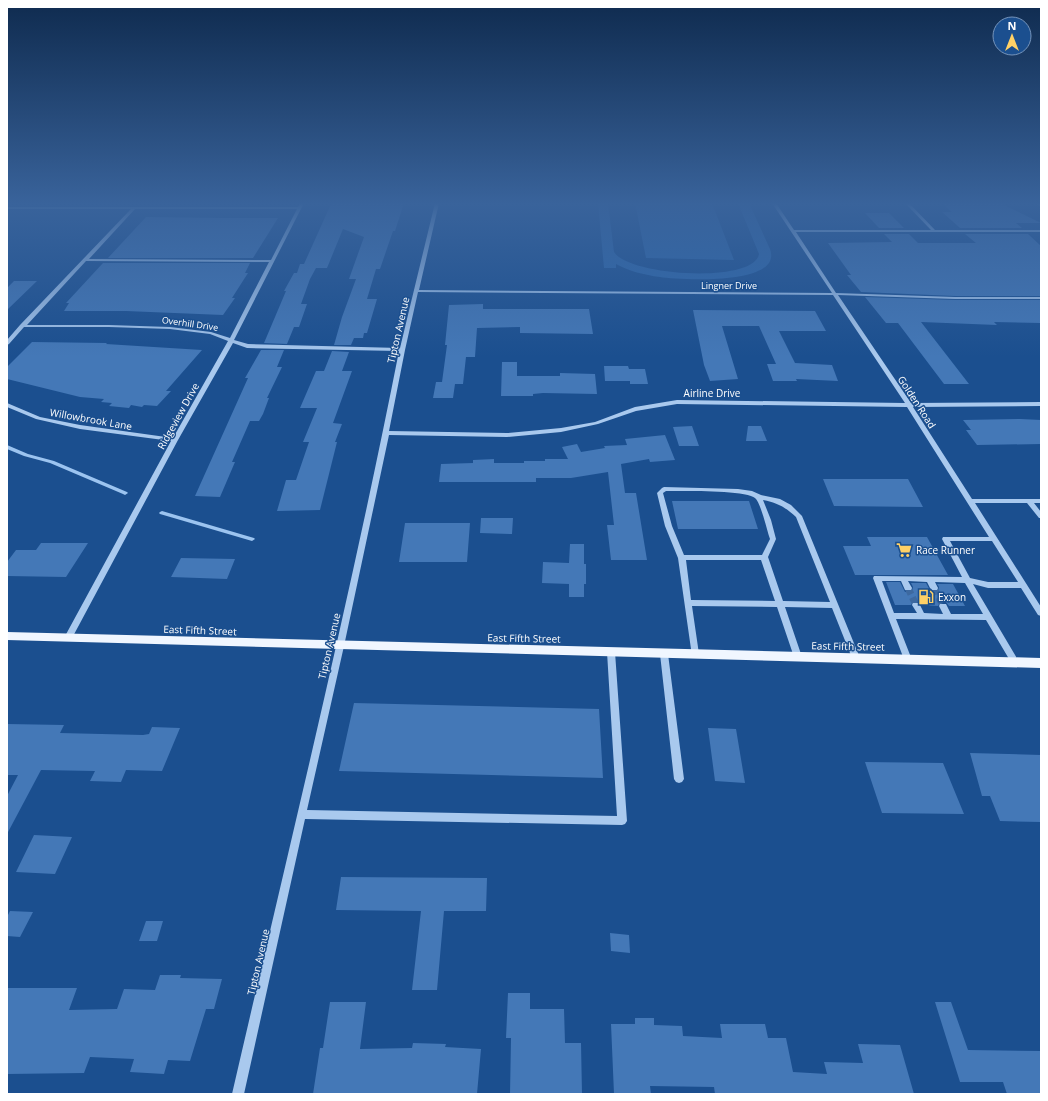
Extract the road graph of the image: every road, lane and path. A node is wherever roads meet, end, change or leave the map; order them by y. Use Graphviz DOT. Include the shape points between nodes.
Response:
graph roads {
  1 [pos="90,254"];
  2 [pos="275,254"];
  3 [pos="425,254"];
  4 [pos="809,254"];
  5 [pos="85,260"];
  6 [pos="272,261"];
  7 [pos="417,291"];
  8 [pos="836,294"];
  9 [pos="1041,298"];
  10 [pos="22,326"];
  11 [pos="232,339"];
  12 [pos="7,343"];
  13 [pos="402,350"];
  14 [pos="1041,404"];
  15 [pos="7,405"];
  16 [pos="909,405"];
  17 [pos="386,433"];
  18 [pos="174,440"];
  19 [pos="759,497"];
  20 [pos="970,500"];
  21 [pos="1030,501"];
  22 [pos="1041,501"];
  23 [pos="1041,516"];
  24 [pos="994,539"];
  25 [pos="764,557"];
  26 [pos="682,558"];
  27 [pos="903,579"];
  28 [pos="930,580"];
  29 [pos="969,580"];
  30 [pos="1023,585"];
  31 [pos="908,588"];
  32 [pos="934,588"];
  33 [pos="688,603"];
  34 [pos="780,605"];
  35 [pos="836,605"];
  36 [pos="916,605"];
  37 [pos="943,606"];
  38 [pos="1041,613"];
  39 [pos="891,616"];
  40 [pos="922,616"];
  41 [pos="949,617"];
  42 [pos="988,617"];
  43 [pos="7,636"];
  44 [pos="68,638"];
  45 [pos="340,646"];
  46 [pos="611,652"];
  47 [pos="664,654"];
  48 [pos="695,654"];
  49 [pos="798,657"];
  50 [pos="856,658"];
  51 [pos="908,660"];
  52 [pos="1015,662"];
  53 [pos="1041,663"];
  54 [pos="679,779"];
  55 [pos="302,814"];
  56 [pos="238,1094"];
  1 -- 5 [label="street"];
  2 -- 6 [label="street, Ridgeview Drive"];
  3 -- 7 [label="street, Tipton Avenue"];
  4 -- 8 [label="street, Golden Road"];
  5 -- 6 [label="street"];
  5 -- 10 [label="street"];
  6 -- 11 [label="street, Ridgeview Drive"];
  7 -- 8 [label="street, Lingner Drive"];
  7 -- 13 [label="street, Tipton Avenue"];
  8 -- 9 [label="street, Lingner Drive"];
  8 -- 16 [label="street, Golden Road"];
  10 -- 11 [label="street, Overhill Drive" via="170,328 212,333"];
  10 -- 12 [label="street"];
  11 -- 13 [label="street, Overhill Drive" via="247,346"];
  11 -- 18 [label="street, Ridgeview Drive"];
  13 -- 17 [label="street, Tipton Avenue"];
  14 -- 16 [label="street, Airline Drive"];
  15 -- 18 [label="street, Willowbrook Lane" via="38,418 80,427"];
  16 -- 17 [label="street, Airline Drive" via="677,402 635,409 596,423 561,430 508,435"];
  16 -- 20 [label="street, Golden Road"];
  17 -- 45 [label="street, Tipton Avenue"];
  18 -- 44 [label="street, Ridgeview Drive"];
  19 -- 25 [label="street" via="773,539"];
  19 -- 26 [label="street" via="738,491 664,489 660,493 661,500 672,537"];
  19 -- 35 [label="street" via="778,501 790,507 799,516"];
  20 -- 21 [label="street"];
  20 -- 24 [label="street, Golden Road"];
  21 -- 22 [label="street"];
  21 -- 23 [label="street"];
  24 -- 29 [label="street" via="945,539"];
  24 -- 30 [label="street, Golden Road"];
  25 -- 26 [label="street"];
  25 -- 34 [label="street"];
  26 -- 33 [label="street"];
  27 -- 28 [label="street"];
  27 -- 31 [label="street"];
  27 -- 39 [label="street" via="877,578"];
  28 -- 29 [label="street"];
  28 -- 32 [label="street"];
  29 -- 30 [label="street" via="988,585"];
  29 -- 42 [label="street"];
  30 -- 38 [label="street, Golden Road"];
  33 -- 34 [label="street"];
  33 -- 48 [label="street"];
  34 -- 35 [label="street"];
  34 -- 49 [label="street"];
  35 -- 50 [label="street"];
  36 -- 40 [label="street"];
  37 -- 41 [label="street"];
  39 -- 40 [label="street"];
  39 -- 51 [label="street"];
  40 -- 41 [label="street"];
  41 -- 42 [label="street"];
  42 -- 52 [label="street"];
  43 -- 44 [label="main road, East Fifth Street"];
  44 -- 45 [label="main road, East Fifth Street"];
  45 -- 46 [label="main road, East Fifth Street"];
  45 -- 55 [label="street, Tipton Avenue"];
  46 -- 47 [label="main road, East Fifth Street"];
  46 -- 55 [label="street" via="622,821"];
  47 -- 48 [label="main road, East Fifth Street"];
  47 -- 54 [label="street"];
  48 -- 49 [label="main road, East Fifth Street"];
  49 -- 50 [label="main road, East Fifth Street"];
  50 -- 51 [label="main road, East Fifth Street"];
  51 -- 52 [label="main road, East Fifth Street"];
  52 -- 53 [label="main road, East Fifth Street"];
  55 -- 56 [label="street, Tipton Avenue"];
}
